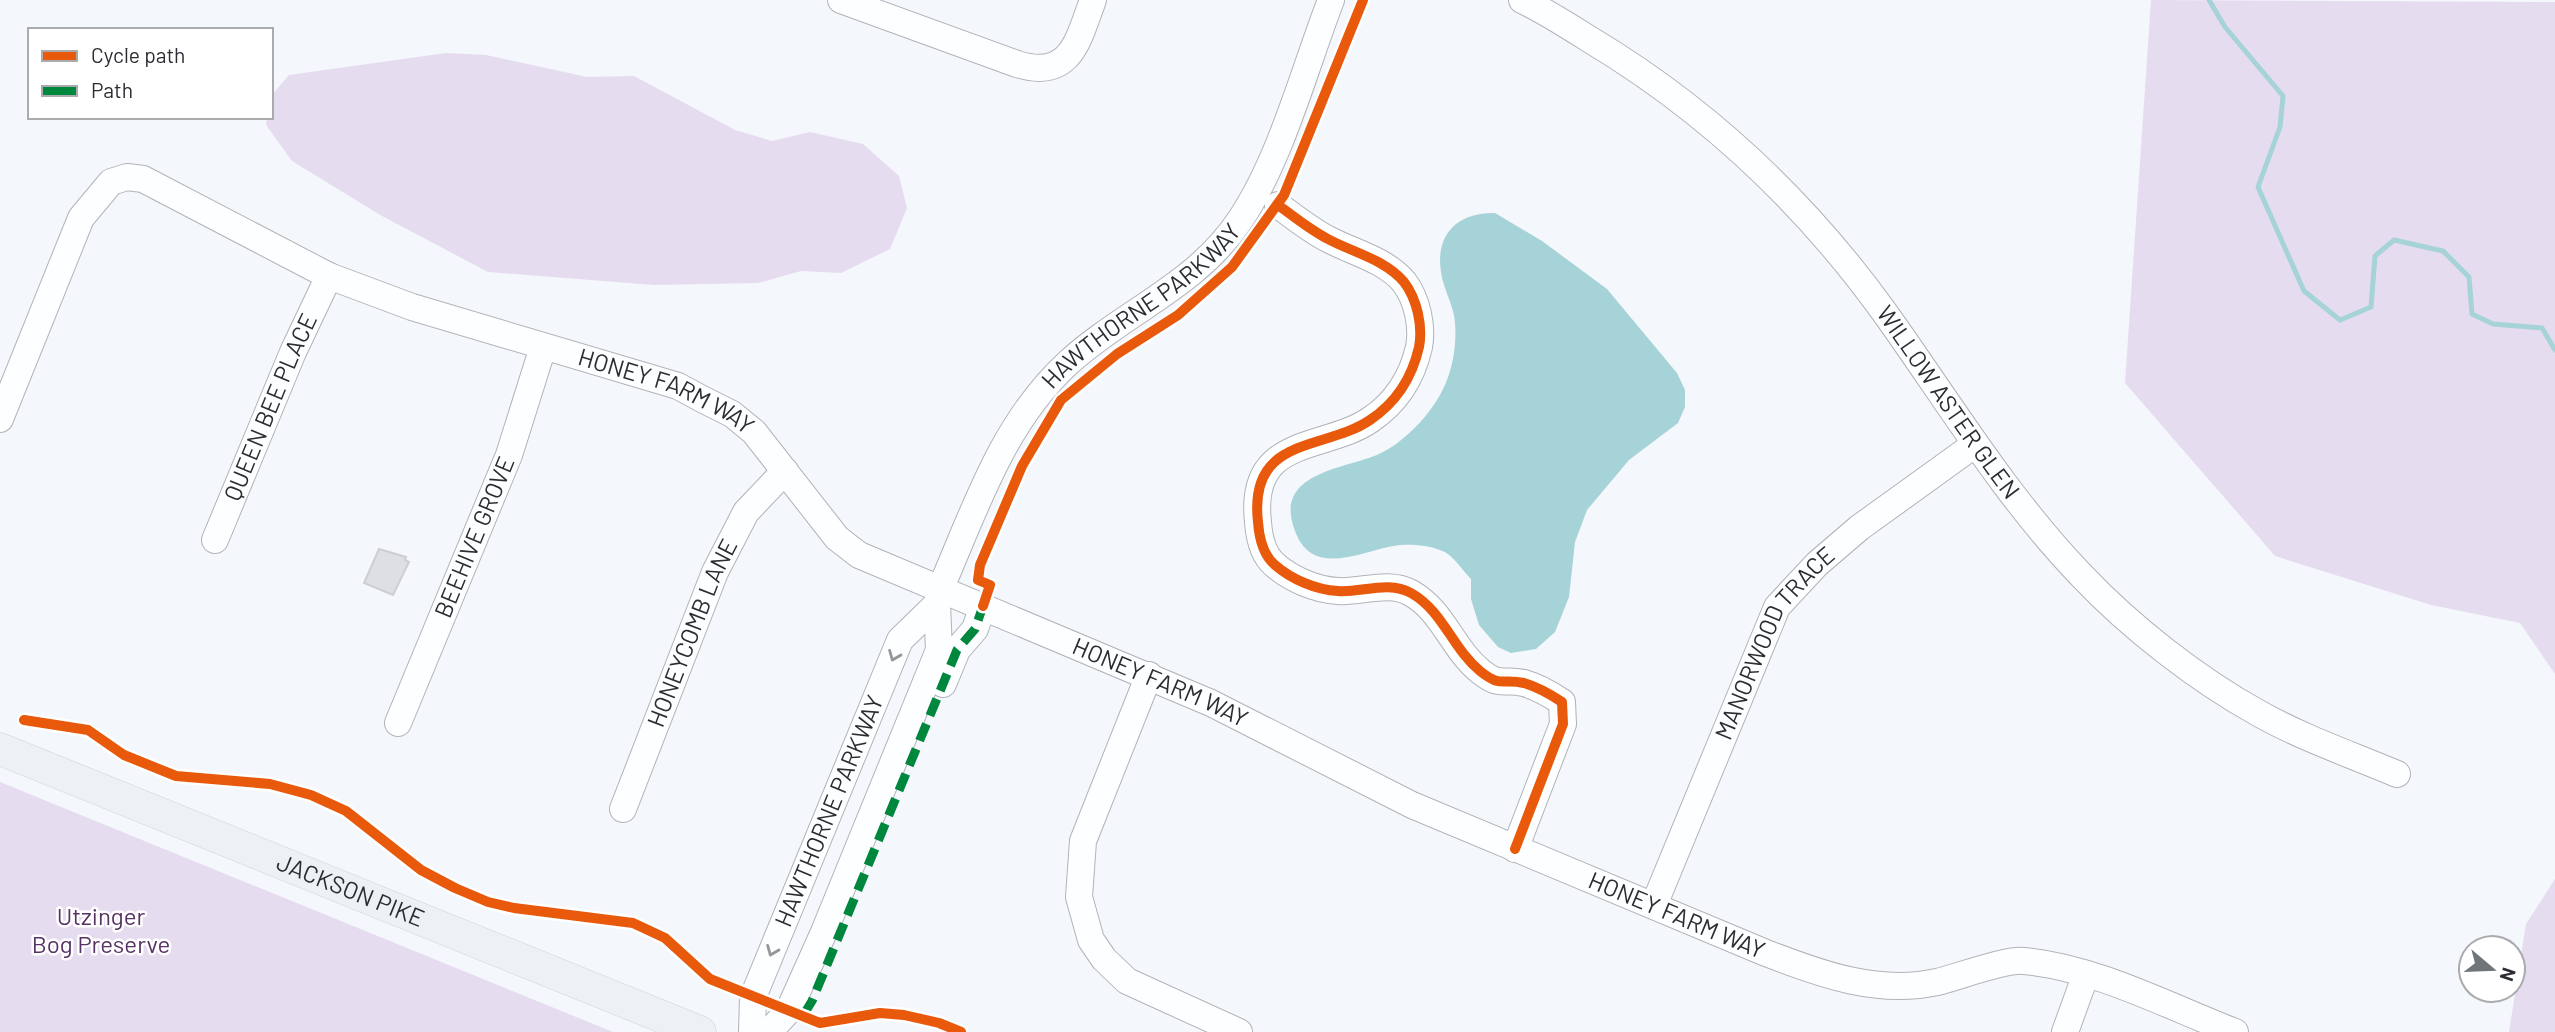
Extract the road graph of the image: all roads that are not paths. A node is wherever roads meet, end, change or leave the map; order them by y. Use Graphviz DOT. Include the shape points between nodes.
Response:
graph roads {
  1 [pos="841,0"];
  2 [pos="1093,0"];
  3 [pos="1331,0"];
  4 [pos="1522,0"];
  5 [pos="1278,205"];
  6 [pos="329,276"];
  7 [pos="543,347"];
  8 [pos="0,419"];
  9 [pos="1974,444"];
  10 [pos="785,471"];
  11 [pos="215,540"];
  12 [pos="938,597"];
  13 [pos="983,606"];
  14 [pos="1149,675"];
  15 [pos="398,723"];
  16 [pos="0,749"];
  17 [pos="2397,774"];
  18 [pos="623,809"];
  19 [pos="1515,849"];
  20 [pos="1654,905"];
  21 [pos="2086,974"];
  22 [pos="804,1014"];
  23 [pos="700,1032"];
  24 [pos="752,1032"];
  25 [pos="769,1032"];
  26 [pos="1239,1032"];
  27 [pos="2065,1032"];
  28 [pos="2235,1032"];
  1 -- 2 [label="street" via="1017,64 1044,69 1066,58 1074,48"];
  3 -- 12 [label="street, HAWTHORNE PARKWAY" via="1265,175 1239,221 1183,280 1071,360 1035,397 1011,432"];
  4 -- 9 [label="street, WILLOW ASTER GLEN" via="1616,55 1695,111 1765,172 1836,249"];
  5 -- 19 [label="street" via="1325,238 1376,261 1403,281 1416,304 1421,336 1414,368 1398,396 1369,421 1298,445 1278,459 1263,481 1256,511 1260,539 1273,564 1304,583 1338,591 1371,586 1408,591 1436,611 1457,647 1496,683 1522,682 1562,702 1563,724"];
  6 -- 7 [label="street, HONEY FARM WAY"];
  6 -- 8 [label="street, HONEY FARM WAY" via="143,178 111,182 81,218"];
  6 -- 11 [label="street, QUEEN BEE PLACE"];
  7 -- 10 [label="street, HONEY FARM WAY" via="678,386 732,414 754,432"];
  7 -- 15 [label="street, BEEHIVE GROVE" via="509,455"];
  9 -- 17 [label="street, WILLOW ASTER GLEN" via="2082,576 2129,620 2211,684 2262,715"];
  9 -- 20 [label="street, MANORWOOD TRACE" via="1860,528 1776,607"];
  10 -- 12 [label="street, HONEY FARM WAY" via="837,538 859,555"];
  10 -- 18 [label="street, HONEYCOMB LANE" via="746,512 715,572"];
  12 -- 13 [label="street, HONEY FARM WAY"];
  12 -- 24 [label="street, HAWTHORNE PARKWAY, one-way" via="900,640 753,997"];
  12 -- 25 [label="street, HAWTHORNE PARKWAY" via="939,650 824,932 789,1010"];
  13 -- 14 [label="street, HONEY FARM WAY"];
  13 -- 22 [label="street" via="975,629 957,650"];
  14 -- 19 [label="street, HONEY FARM WAY" via="1412,805"];
  14 -- 26 [label="street" via="1083,842 1079,897 1091,940 1127,981"];
  16 -- 23 [label="main road, JACKSON PIKE"];
  19 -- 20 [label="street, HONEY FARM WAY"];
  20 -- 21 [label="street, HONEY FARM WAY" via="1823,975 1857,983 1933,983 2021,960"];
  21 -- 27 [label="street"];
  21 -- 28 [label="street, HONEY FARM WAY"];
}
